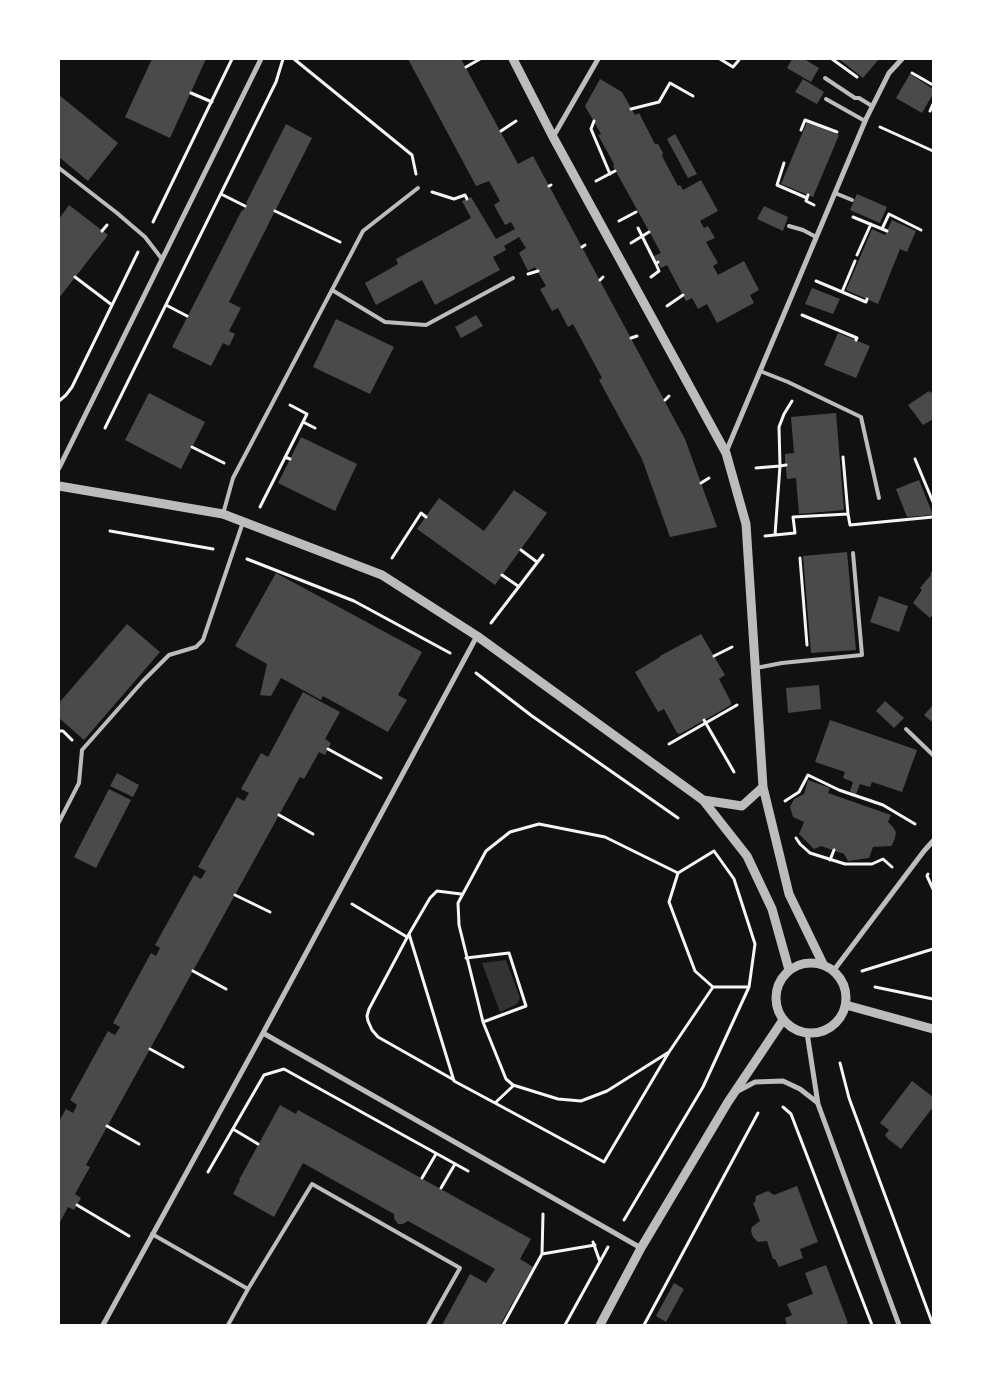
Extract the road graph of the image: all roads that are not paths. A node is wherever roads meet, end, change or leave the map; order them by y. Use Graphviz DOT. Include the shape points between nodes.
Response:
graph roads {
  1 [pos="260,59"];
  2 [pos="513,59"];
  3 [pos="598,59"];
  4 [pos="902,59"];
  5 [pos="825,78"];
  6 [pos="826,99"];
  7 [pos="872,106"];
  8 [pos="865,121"];
  9 [pos="553,137"];
  10 [pos="59,168"];
  11 [pos="418,188"];
  12 [pos="835,193"];
  13 [pos="852,200"];
  14 [pos="789,226"];
  15 [pos="816,238"];
  16 [pos="162,258"];
  17 [pos="513,278"];
  18 [pos="332,290"];
  19 [pos="760,371"];
  20 [pos="726,453"];
  21 [pos="59,468"];
  22 [pos="59,486"];
  23 [pos="879,498"];
  24 [pos="223,514"];
  25 [pos="243,522"];
  26 [pos="853,553"];
  27 [pos="477,636"];
  28 [pos="756,668"];
  29 [pos="906,729"];
  30 [pos="933,755"];
  31 [pos="763,787"];
  32 [pos="703,800"];
  33 [pos="59,822"];
  34 [pos="933,841"];
  35 [pos="823,964"];
  36 [pos="789,970"];
  37 [pos="834,970"];
  38 [pos="846,1005"];
  39 [pos="783,1020"];
  40 [pos="933,1029"];
  41 [pos="263,1033"];
  42 [pos="807,1033"];
  43 [pos="733,1094"];
  44 [pos="818,1104"];
  45 [pos="152,1234"];
  46 [pos="641,1248"];
  47 [pos="248,1289"];
  48 [pos="102,1325"];
  49 [pos="228,1325"];
  50 [pos="428,1325"];
  51 [pos="600,1325"];
  52 [pos="899,1325"];
  1 -- 16 [label="street"];
  2 -- 9 [label="street"];
  3 -- 9 [label="street"];
  4 -- 7 [label="street" via="889,73"];
  5 -- 7 [label="lane"];
  6 -- 8 [label="lane"];
  7 -- 8 [label="street"];
  8 -- 12 [label="street"];
  9 -- 20 [label="street"];
  10 -- 16 [label="lane" via="145,237"];
  11 -- 18 [label="lane" via="363,231"];
  12 -- 13 [label="lane"];
  12 -- 15 [label="street"];
  14 -- 15 [label="lane"];
  15 -- 19 [label="street"];
  16 -- 21 [label="street"];
  17 -- 18 [label="lane" via="426,325 385,322"];
  18 -- 24 [label="lane" via="234,478"];
  19 -- 20 [label="street"];
  19 -- 23 [label="lane" via="861,417"];
  20 -- 28 [label="street" via="746,524"];
  22 -- 24 [label="street"];
  24 -- 25 [label="street"];
  25 -- 27 [label="street" via="382,575"];
  25 -- 33 [label="lane" via="202,640 196,648 169,655 82,750 79,783"];
  26 -- 28 [label="lane" via="862,655"];
  27 -- 32 [label="street"];
  27 -- 41 [label="street"];
  28 -- 31 [label="street"];
  29 -- 30 [label="lane"];
  31 -- 32 [label="street" via="742,806"];
  31 -- 35 [label="street" via="788,894"];
  32 -- 36 [label="street" via="747,856 772,909"];
  34 -- 37 [label="street"];
  35 -- 36 [label="street" via="805,963"];
  35 -- 37 [label="street"];
  36 -- 39 [label="street" via="777,990 777,1004"];
  37 -- 38 [label="street" via="845,986"];
  38 -- 40 [label="street"];
  38 -- 42 [label="street" via="841,1018 825,1031"];
  39 -- 42 [label="street" via="794,1029"];
  39 -- 43 [label="street"];
  41 -- 45 [label="street"];
  41 -- 46 [label="street"];
  42 -- 44 [label="street"];
  43 -- 44 [label="street" via="755,1082 783,1081 800,1089"];
  43 -- 46 [label="street"];
  44 -- 52 [label="street"];
  45 -- 47 [label="lane"];
  45 -- 48 [label="street"];
  46 -- 51 [label="street"];
  47 -- 49 [label="lane"];
  47 -- 50 [label="lane" via="312,1184 460,1268"];
}
